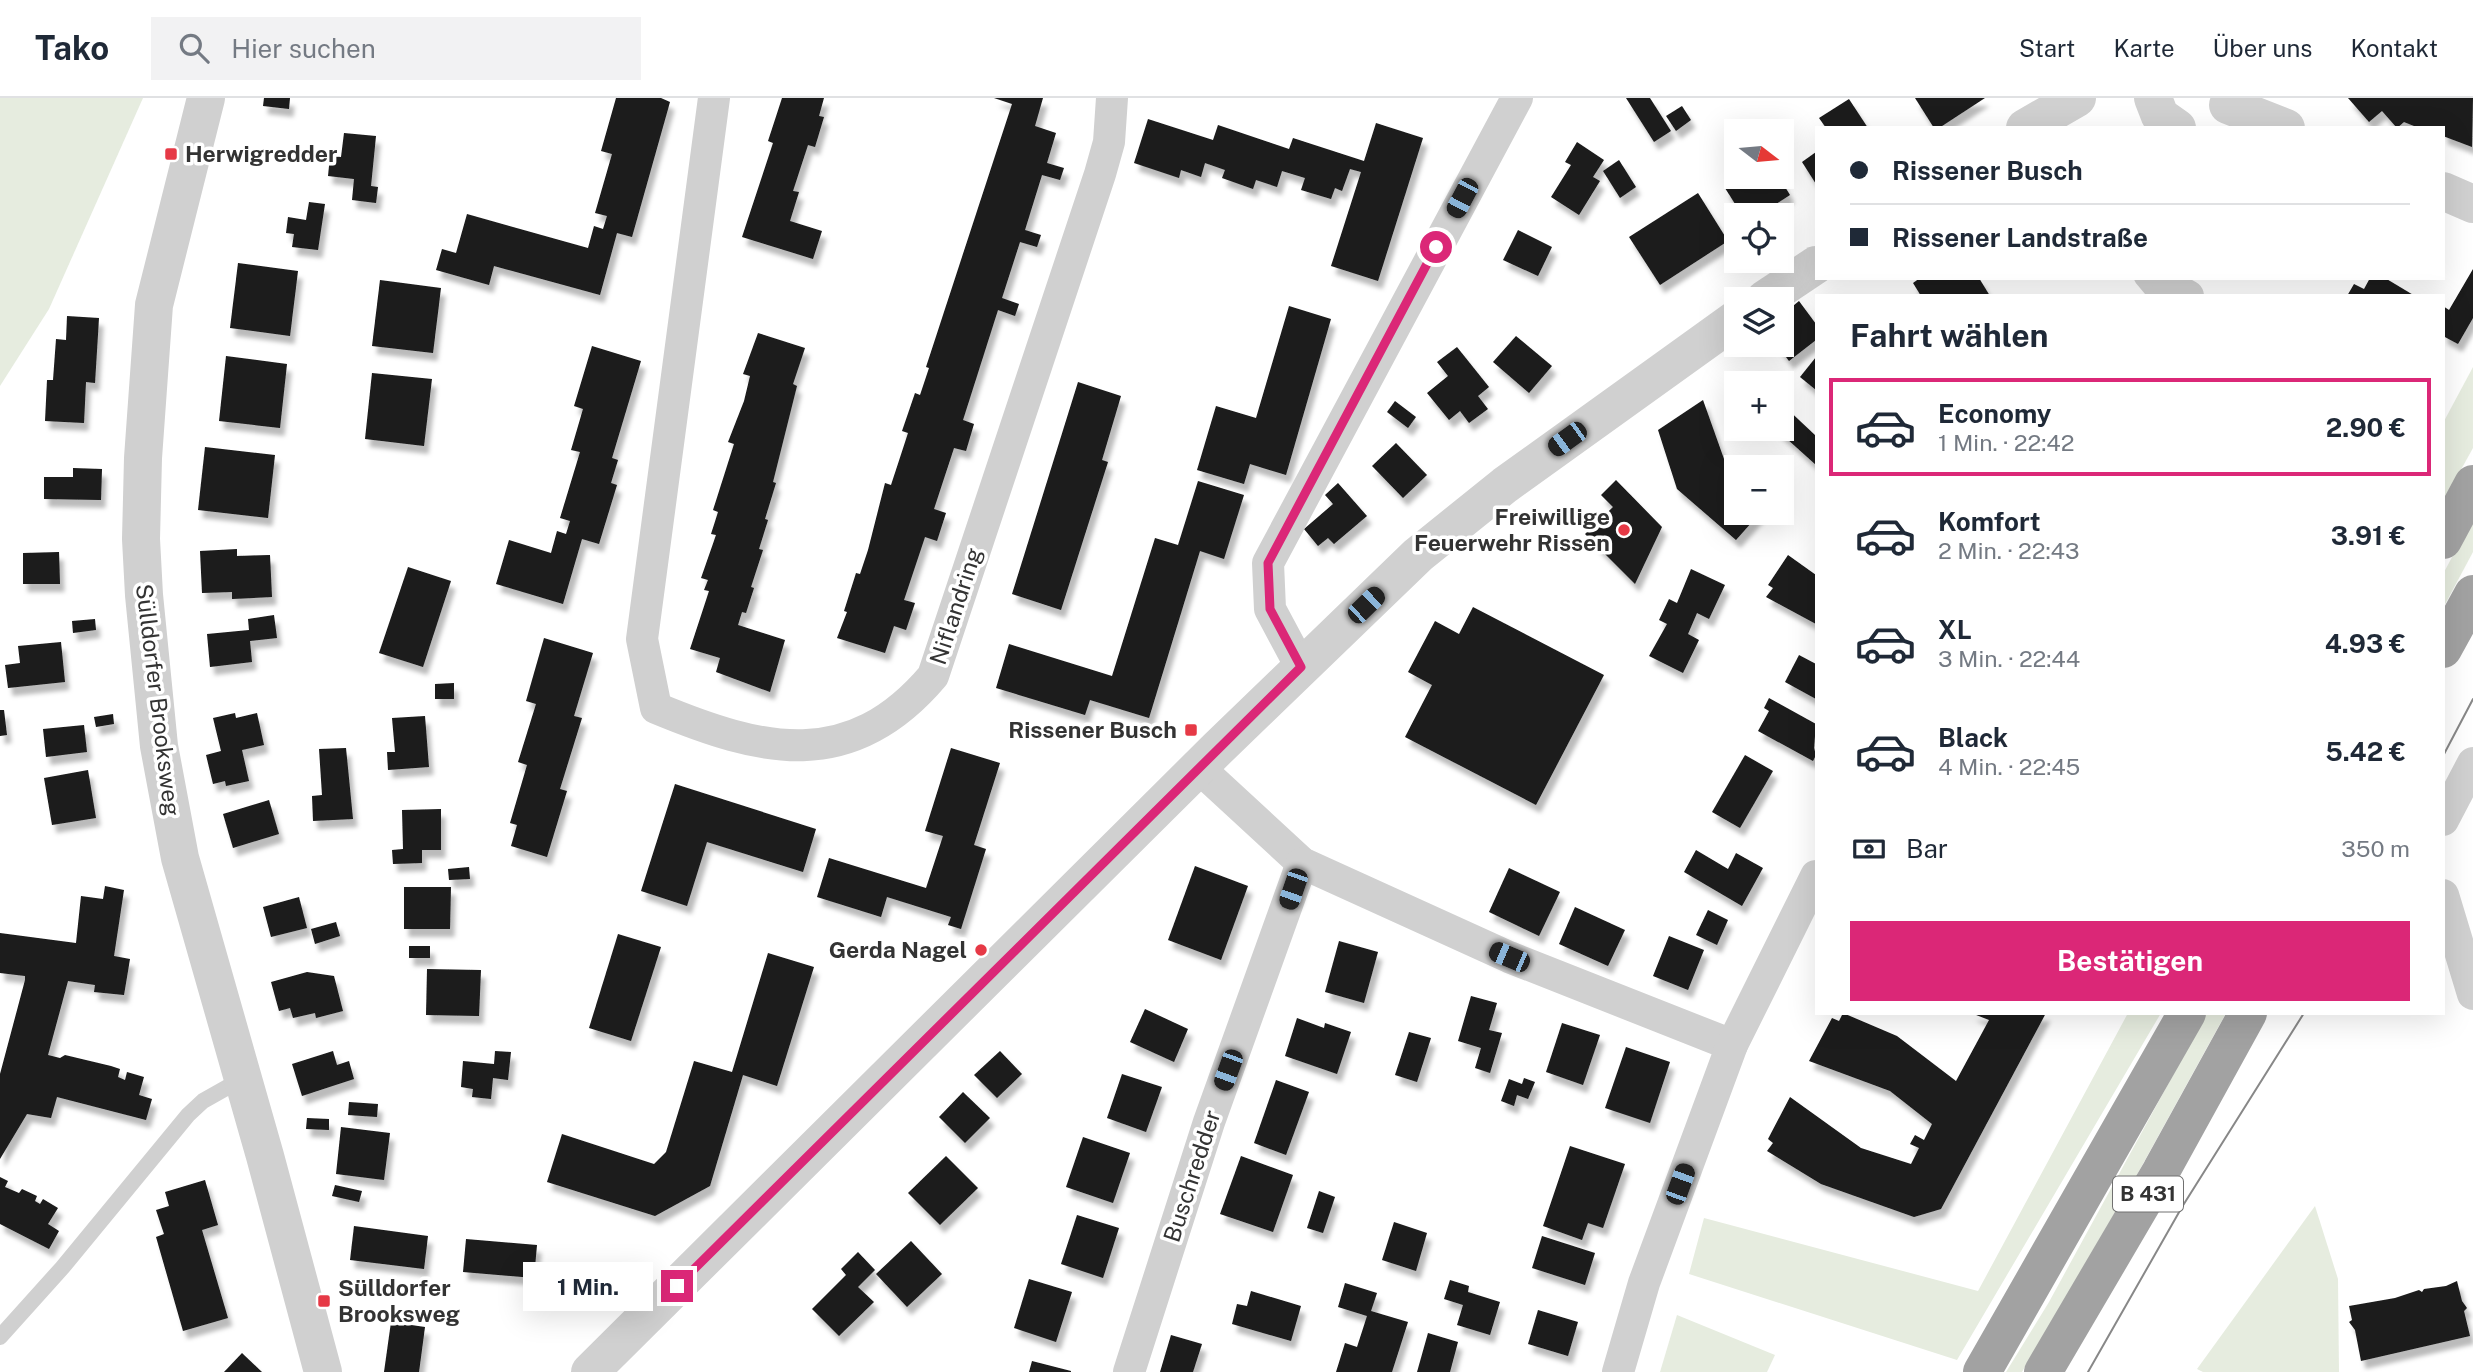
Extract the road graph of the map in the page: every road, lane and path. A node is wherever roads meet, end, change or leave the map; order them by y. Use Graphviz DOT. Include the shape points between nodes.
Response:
graph roads {
  1 [pos="206,98"];
  2 [pos="714,98"];
  3 [pos="1112,98"];
  4 [pos="1517,98"];
  5 [pos="2077,98"];
  6 [pos="2153,98"];
  7 [pos="2221,110"];
  8 [pos="2028,126"];
  9 [pos="2174,126"];
  10 [pos="2279,126"];
  11 [pos="2445,192"];
  12 [pos="2473,204"];
  13 [pos="1815,266"];
  14 [pos="1783,287"];
  15 [pos="1724,328"];
  16 [pos="2473,484"];
  17 [pos="2445,536"];
  18 [pos="2473,594"];
  19 [pos="2445,645"];
  20 [pos="1301,667"];
  21 [pos="2473,763"];
  22 [pos="1199,768"];
  23 [pos="2445,816"];
  24 [pos="1302,863"];
  25 [pos="1815,878"];
  26 [pos="2445,902"];
  27 [pos="2473,994"];
  28 [pos="2186,1015"];
  29 [pos="2247,1015"];
  30 [pos="1732,1045"];
  31 [pos="242,1079"];
  32 [pos="0,1337"];
  33 [pos="323,1372"];
  34 [pos="590,1372"];
  35 [pos="1129,1372"];
  36 [pos="1618,1372"];
  37 [pos="1982,1372"];
  38 [pos="2043,1372"];
  1 -- 31 [label="street, Sülldorfer Brooksweg" via="154,305 141,539 153,700 167,795 180,858"];
  2 -- 3 [label="street, Niflandring" via="642,639 656,708 717,733 810,747 856,736 886,720 910,703 933,676 1100,174 1109,142"];
  4 -- 20 [label="street" via="1268,563 1270,609"];
  5 -- 8 [label="street"];
  6 -- 9 [label="street" via="2160,116"];
  7 -- 10 [label="street"];
  11 -- 12 [label="street"];
  13 -- 14 [label="street"];
  15 -- 20 [label="street" via="1418,555"];
  16 -- 17 [label="highway"];
  18 -- 19 [label="highway"];
  20 -- 22 [label="street"];
  21 -- 23 [label="street"];
  22 -- 24 [label="street"];
  22 -- 34 [label="street"];
  24 -- 30 [label="street" via="1509,957"];
  24 -- 35 [label="street, Buschredder" via="1209,1122"];
  25 -- 30 [label="street"];
  26 -- 27 [label="street"];
  28 -- 37 [label="highway, B 431"];
  29 -- 38 [label="highway, B 431"];
  30 -- 36 [label="street" via="1644,1283"];
  31 -- 32 [label="lane" via="188,1115"];
  31 -- 33 [label="street, Sülldorfer Brooksweg"];
}
